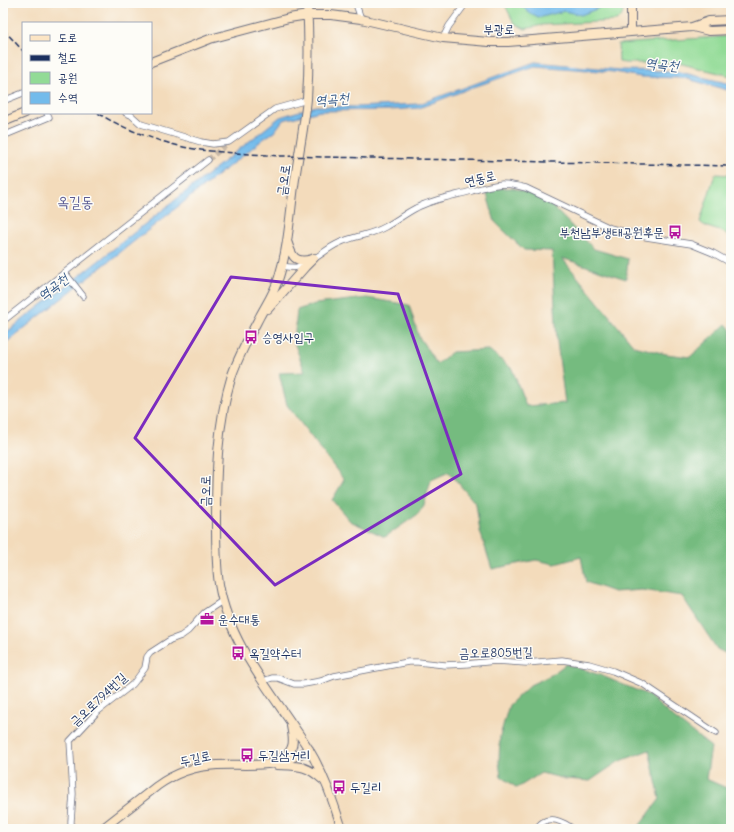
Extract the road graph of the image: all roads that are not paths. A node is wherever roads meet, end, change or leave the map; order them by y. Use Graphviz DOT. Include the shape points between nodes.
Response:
graph roads {
  1 [pos="307,3"];
  2 [pos="355,3"];
  3 [pos="466,3"];
  4 [pos="631,3"];
  5 [pos="308,15"];
  6 [pos="361,19"];
  7 [pos="731,20"];
  8 [pos="692,27"];
  9 [pos="731,30"];
  10 [pos="631,31"];
  11 [pos="443,38"];
  12 [pos="152,62"];
  13 [pos="22,93"];
  14 [pos="3,101"];
  15 [pos="306,101"];
  16 [pos="23,114"];
  17 [pos="48,114"];
  18 [pos="128,114"];
  19 [pos="3,122"];
  20 [pos="3,136"];
  21 [pos="208,160"];
  22 [pos="287,240"];
  23 [pos="314,258"];
  24 [pos="731,264"];
  25 [pos="282,266"];
  26 [pos="65,273"];
  27 [pos="83,296"];
  28 [pos="3,321"];
  29 [pos="257,322"];
  30 [pos="222,601"];
  31 [pos="263,681"];
  32 [pos="290,721"];
  33 [pos="716,733"];
  34 [pos="309,749"];
  35 [pos="275,762"];
  36 [pos="254,765"];
  37 [pos="326,782"];
  38 [pos="71,829"];
  39 [pos="102,829"];
  40 [pos="342,829"];
  41 [pos="536,829"];
  42 [pos="573,829"];
  1 -- 5 [label="main road"];
  2 -- 6 [label="street"];
  3 -- 11 [label="street"];
  4 -- 10 [label="main road"];
  5 -- 6 [label="main road, 부광로"];
  5 -- 12 [label="main road, 부광로" via="271,22 210,39"];
  5 -- 15 [label="main road"];
  6 -- 11 [label="main road, 부광로"];
  7 -- 8 [label="main road, 부광로" via="709,21"];
  8 -- 9 [label="main road, 부광로" via="709,31"];
  8 -- 10 [label="main road, 부광로"];
  10 -- 11 [label="main road, 부광로" via="508,42"];
  13 -- 14 [label="street"];
  15 -- 18 [label="street" via="275,109 229,142 213,144 142,124"];
  15 -- 22 [label="main road, 금오로"];
  16 -- 19 [label="main road"];
  17 -- 20 [label="street" via="49,117"];
  21 -- 26 [label="street"];
  22 -- 23 [label="main road" via="295,258 304,261"];
  22 -- 25 [label="main road, 금오로"];
  23 -- 24 [label="street, 연동로" via="340,243 385,228 417,207 502,184 526,188 610,228 691,244"];
  23 -- 25 [label="street, 연동로" via="297,267"];
  23 -- 29 [label="main road"];
  25 -- 29 [label="main road, 금오로" via="275,288"];
  26 -- 27 [label="street"];
  26 -- 28 [label="street"];
  29 -- 30 [label="main road, 금오로" via="232,376 219,435 216,544"];
  30 -- 31 [label="main road, 금오로" via="237,637"];
  30 -- 38 [label="street, 금오로794번길" via="204,613 188,631 150,653 145,668 133,684 97,712 70,741 73,794"];
  31 -- 32 [label="main road, 금오로"];
  31 -- 33 [label="street, 금오로805번길" via="278,678 294,684 304,684 408,662 445,665 562,660 613,671 643,684"];
  32 -- 34 [label="main road, 금오로"];
  32 -- 35 [label="main road" via="293,746 288,755"];
  34 -- 35 [label="main road, 두길로"];
  34 -- 37 [label="main road, 금오로"];
  35 -- 36 [label="main road, 두길로"];
  36 -- 37 [label="main road" via="305,767"];
  36 -- 39 [label="main road, 두길로" via="207,766 175,775 166,779"];
  37 -- 40 [label="main road, 금오로"];
  41 -- 42 [label="street" via="543,822 551,820"];
}
